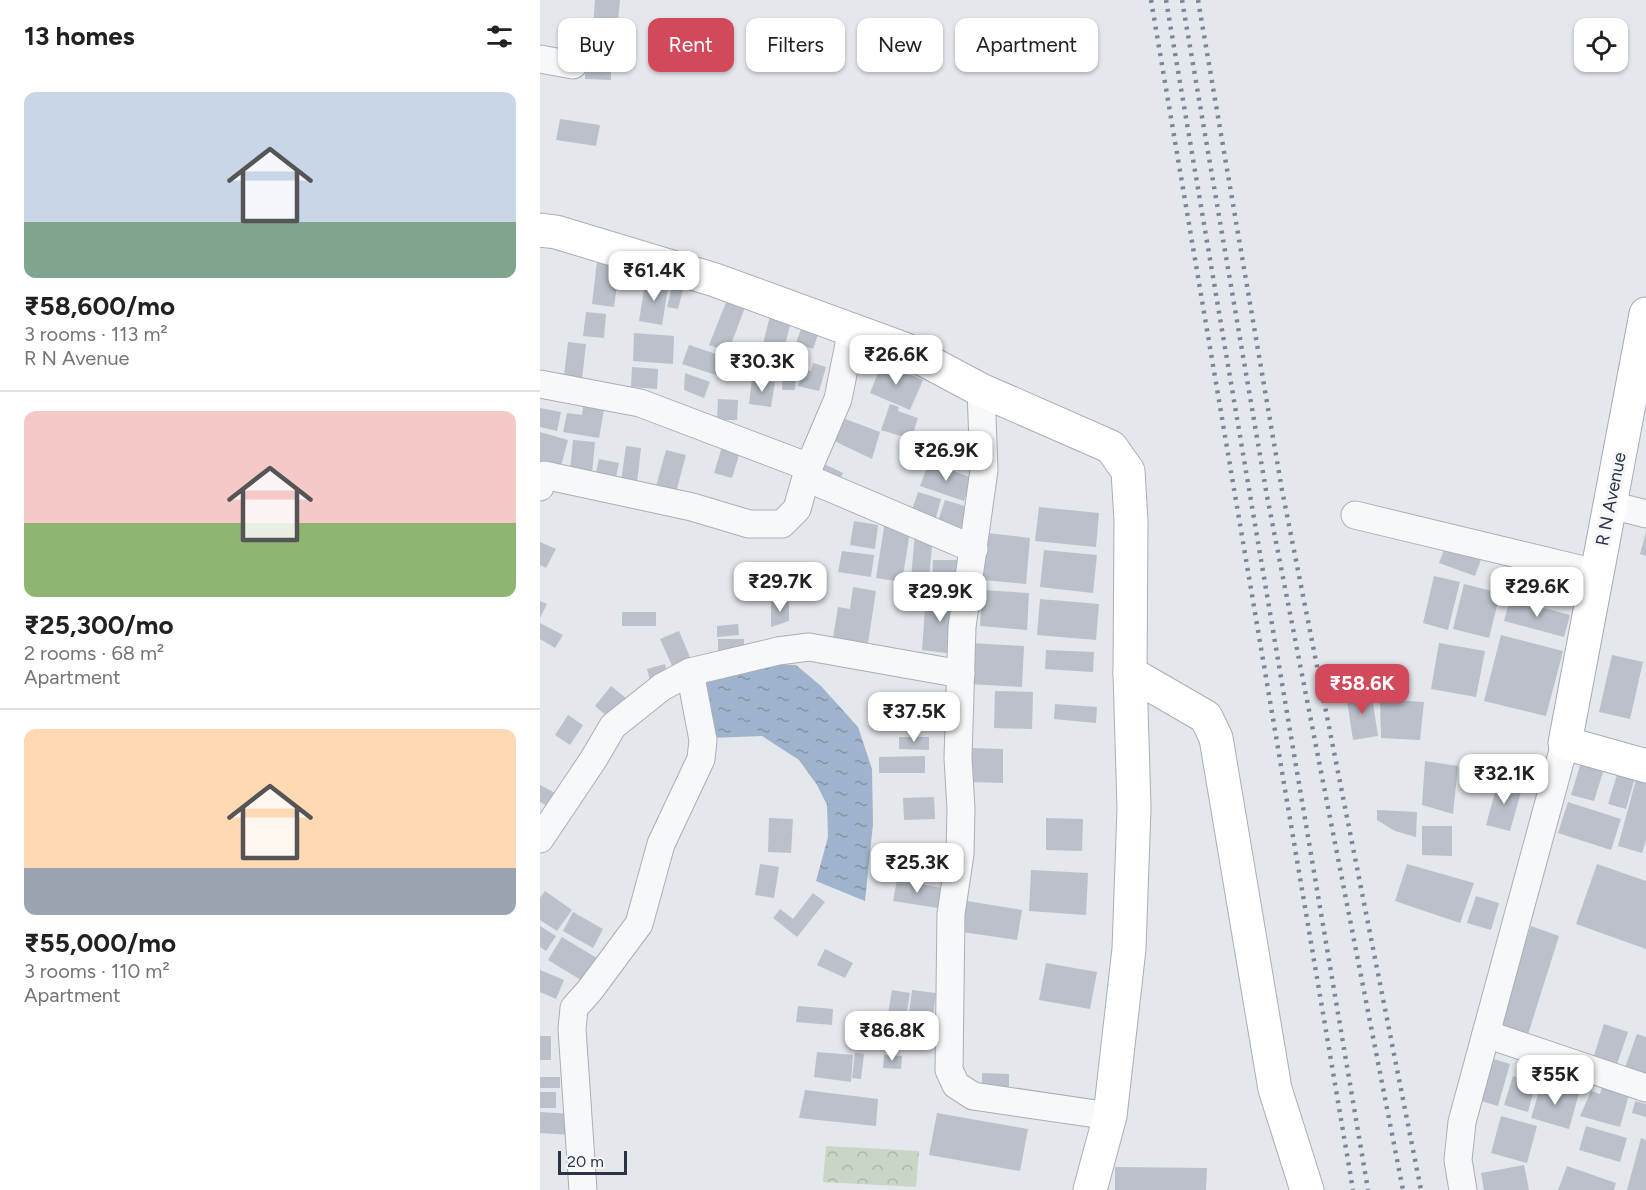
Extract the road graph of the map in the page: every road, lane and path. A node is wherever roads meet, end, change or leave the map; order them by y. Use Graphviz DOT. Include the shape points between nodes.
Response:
graph roads {
  1 [pos="540,59"];
  2 [pos="558,62"];
  3 [pos="540,230"];
  4 [pos="1646,314"];
  5 [pos="852,329"];
  6 [pos="540,384"];
  7 [pos="981,390"];
  8 [pos="808,472"];
  9 [pos="542,479"];
  10 [pos="1611,506"];
  11 [pos="1646,514"];
  12 [pos="1355,515"];
  13 [pos="974,549"];
  14 [pos="1596,573"];
  15 [pos="1130,673"];
  16 [pos="961,674"];
  17 [pos="692,678"];
  18 [pos="1565,743"];
  19 [pos="1646,766"];
  20 [pos="540,839"];
  21 [pos="1486,1034"];
  22 [pos="1646,1088"];
  23 [pos="1110,1116"];
  24 [pos="583,1190"];
  25 [pos="1090,1190"];
  26 [pos="1307,1190"];
  27 [pos="1463,1190"];
  1 -- 2 [label="street"];
  3 -- 5 [label="street" via="715,280"];
  4 -- 10 [label="street, R N Avenue"];
  5 -- 7 [label="street" via="904,349"];
  5 -- 8 [label="street" via="838,399"];
  6 -- 8 [label="street" via="640,403"];
  7 -- 13 [label="street" via="984,470"];
  7 -- 15 [label="street" via="1111,447 1128,471"];
  8 -- 9 [label="street" via="798,509 782,524 749,524 692,507"];
  8 -- 13 [label="street"];
  10 -- 11 [label="street"];
  10 -- 14 [label="street, R N Avenue"];
  12 -- 14 [label="street"];
  13 -- 16 [label="street" via="962,627"];
  14 -- 18 [label="street, R N Avenue"];
  15 -- 23 [label="street" via="1134,808 1129,949"];
  15 -- 26 [label="street" via="1206,717 1216,738 1275,1089"];
  16 -- 17 [label="street" via="809,647 778,651"];
  16 -- 23 [label="street" via="960,854 951,914 949,1070 956,1085 972,1096"];
  17 -- 20 [label="street" via="662,687 613,726"];
  17 -- 24 [label="street" via="703,740 701,759 661,844 639,924 574,1008 572,1029"];
  18 -- 19 [label="street"];
  18 -- 21 [label="street"];
  21 -- 22 [label="street"];
  21 -- 27 [label="street" via="1462,1122 1458,1160"];
  23 -- 25 [label="street"];
}
